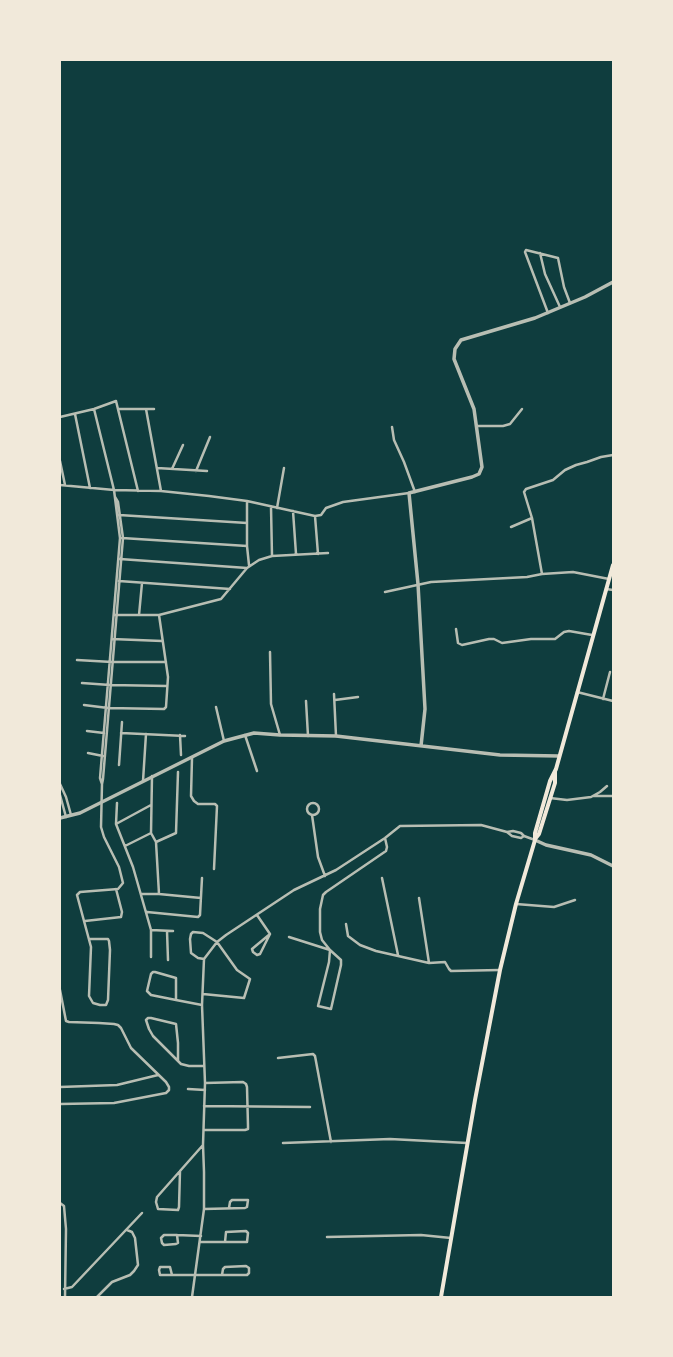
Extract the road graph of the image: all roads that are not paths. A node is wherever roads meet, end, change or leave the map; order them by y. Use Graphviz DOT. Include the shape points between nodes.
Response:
graph roads {
  1 [pos="540,254"];
  2 [pos="613,282"];
  3 [pos="570,303"];
  4 [pos="560,308"];
  5 [pos="548,313"];
  6 [pos="118,408"];
  7 [pos="94,409"];
  8 [pos="146,409"];
  9 [pos="154,409"];
  10 [pos="522,409"];
  11 [pos="75,414"];
  12 [pos="60,417"];
  13 [pos="477,426"];
  14 [pos="392,427"];
  15 [pos="210,438"];
  16 [pos="183,445"];
  17 [pos="613,455"];
  18 [pos="60,461"];
  19 [pos="157,468"];
  20 [pos="284,468"];
  21 [pos="172,469"];
  22 [pos="196,471"];
  23 [pos="207,471"];
  24 [pos="60,485"];
  25 [pos="65,486"];
  26 [pos="90,488"];
  27 [pos="114,490"];
  28 [pos="138,491"];
  29 [pos="161,491"];
  30 [pos="415,492"];
  31 [pos="409,493"];
  32 [pos="247,501"];
  33 [pos="271,507"];
  34 [pos="277,508"];
  35 [pos="293,511"];
  36 [pos="118,515"];
  37 [pos="315,516"];
  38 [pos="532,518"];
  39 [pos="247,523"];
  40 [pos="511,527"];
  41 [pos="121,538"];
  42 [pos="248,546"];
  43 [pos="328,553"];
  44 [pos="296,554"];
  45 [pos="318,554"];
  46 [pos="272,556"];
  47 [pos="120,559"];
  48 [pos="613,565"];
  49 [pos="248,566"];
  50 [pos="542,574"];
  51 [pos="609,579"];
  52 [pos="117,581"];
  53 [pos="142,583"];
  54 [pos="418,584"];
  55 [pos="230,589"];
  56 [pos="606,589"];
  57 [pos="613,590"];
  58 [pos="385,592"];
  59 [pos="115,615"];
  60 [pos="139,615"];
  61 [pos="159,615"];
  62 [pos="456,629"];
  63 [pos="592,635"];
  64 [pos="113,639"];
  65 [pos="162,641"];
  66 [pos="270,652"];
  67 [pos="77,660"];
  68 [pos="111,662"];
  69 [pos="166,662"];
  70 [pos="610,672"];
  71 [pos="82,683"];
  72 [pos="109,685"];
  73 [pos="167,686"];
  74 [pos="577,692"];
  75 [pos="334,694"];
  76 [pos="358,697"];
  77 [pos="603,699"];
  78 [pos="335,700"];
  79 [pos="306,701"];
  80 [pos="613,701"];
  81 [pos="84,705"];
  82 [pos="216,707"];
  83 [pos="107,708"];
  84 [pos="122,722"];
  85 [pos="87,731"];
  86 [pos="105,733"];
  87 [pos="121,733"];
  88 [pos="146,734"];
  89 [pos="245,735"];
  90 [pos="280,735"];
  91 [pos="180,736"];
  92 [pos="185,736"];
  93 [pos="308,736"];
  94 [pos="336,736"];
  95 [pos="224,741"];
  96 [pos="421,746"];
  97 [pos="88,753"];
  98 [pos="181,755"];
  99 [pos="103,756"];
  100 [pos="559,756"];
  101 [pos="192,758"];
  102 [pos="119,765"];
  103 [pos="556,769"];
  104 [pos="178,772"];
  105 [pos="257,772"];
  106 [pos="152,776"];
  107 [pos="143,781"];
  108 [pos="60,784"];
  109 [pos="607,786"];
  110 [pos="61,788"];
  111 [pos="60,795"];
  112 [pos="613,796"];
  113 [pos="591,797"];
  114 [pos="550,798"];
  115 [pos="102,802"];
  116 [pos="117,803"];
  117 [pos="152,805"];
  118 [pos="312,815"];
  119 [pos="71,816"];
  120 [pos="66,817"];
  121 [pos="60,818"];
  122 [pos="116,824"];
  123 [pos="151,833"];
  124 [pos="385,838"];
  125 [pos="535,840"];
  126 [pos="156,842"];
  127 [pos="125,846"];
  128 [pos="613,866"];
  129 [pos="214,869"];
  130 [pos="324,876"];
  131 [pos="202,878"];
  132 [pos="382,878"];
  133 [pos="116,889"];
  134 [pos="141,894"];
  135 [pos="159,894"];
  136 [pos="201,898"];
  137 [pos="420,898"];
  138 [pos="575,900"];
  139 [pos="516,904"];
  140 [pos="147,912"];
  141 [pos="257,915"];
  142 [pos="85,921"];
  143 [pos="346,924"];
  144 [pos="151,930"];
  145 [pos="167,931"];
  146 [pos="173,932"];
  147 [pos="270,934"];
  148 [pos="289,937"];
  149 [pos="89,939"];
  150 [pos="217,942"];
  151 [pos="330,950"];
  152 [pos="398,955"];
  153 [pos="151,957"];
  154 [pos="204,959"];
  155 [pos="168,960"];
  156 [pos="429,963"];
  157 [pos="500,970"];
  158 [pos="60,990"];
  159 [pos="203,994"];
  160 [pos="176,1000"];
  161 [pos="202,1005"];
  162 [pos="278,1058"];
  163 [pos="178,1061"];
  164 [pos="204,1066"];
  165 [pos="158,1075"];
  166 [pos="205,1083"];
  167 [pos="60,1088"];
  168 [pos="188,1089"];
  169 [pos="204,1090"];
  170 [pos="60,1104"];
  171 [pos="204,1106"];
  172 [pos="248,1107"];
  173 [pos="310,1107"];
  174 [pos="204,1130"];
  175 [pos="331,1142"];
  176 [pos="283,1143"];
  177 [pos="468,1143"];
  178 [pos="203,1145"];
  179 [pos="180,1171"];
  180 [pos="60,1203"];
  181 [pos="229,1208"];
  182 [pos="204,1209"];
  183 [pos="142,1213"];
  184 [pos="127,1230"];
  185 [pos="177,1235"];
  186 [pos="201,1236"];
  187 [pos="327,1237"];
  188 [pos="451,1238"];
  189 [pos="200,1242"];
  190 [pos="225,1242"];
  191 [pos="172,1275"];
  192 [pos="195,1275"];
  193 [pos="222,1275"];
  194 [pos="64,1289"];
  195 [pos="65,1297"];
  196 [pos="97,1297"];
  197 [pos="192,1297"];
  198 [pos="441,1297"];
  1 -- 3 [label="street" via="559,260"];
  1 -- 4 [label="street"];
  1 -- 5 [label="street" via="526,250 525,252"];
  2 -- 3 [label="street"];
  3 -- 4 [label="street"];
  4 -- 5 [label="street"];
  5 -- 13 [label="street" via="461,340 456,346 454,359 474,409"];
  6 -- 7 [label="street" via="116,401"];
  6 -- 8 [label="street"];
  6 -- 28 [label="street"];
  7 -- 11 [label="street"];
  7 -- 27 [label="street"];
  8 -- 9 [label="street"];
  8 -- 19 [label="street"];
  10 -- 13 [label="street" via="510,424"];
  11 -- 12 [label="street"];
  11 -- 26 [label="street"];
  13 -- 30 [label="street" via="482,467 479,474"];
  14 -- 30 [label="street" via="394,440"];
  15 -- 22 [label="street"];
  16 -- 21 [label="street"];
  17 -- 38 [label="street" via="576,465 553,480 526,489 524,492"];
  18 -- 25 [label="street"];
  19 -- 21 [label="street"];
  19 -- 29 [label="street"];
  20 -- 34 [label="street"];
  21 -- 22 [label="street"];
  22 -- 23 [label="street"];
  24 -- 25 [label="street"];
  25 -- 26 [label="street"];
  26 -- 27 [label="street"];
  27 -- 28 [label="street"];
  27 -- 36 [label="street"];
  28 -- 29 [label="street"];
  29 -- 32 [label="street"];
  30 -- 31 [label="street"];
  31 -- 37 [label="street" via="343,502 326,508 321,515"];
  31 -- 54 [label="street"];
  32 -- 33 [label="street"];
  32 -- 39 [label="street"];
  33 -- 34 [label="street"];
  33 -- 46 [label="street"];
  34 -- 35 [label="street"];
  35 -- 37 [label="street"];
  35 -- 44 [label="street"];
  36 -- 39 [label="street"];
  36 -- 41 [label="street"];
  37 -- 45 [label="street"];
  38 -- 40 [label="street"];
  38 -- 50 [label="street"];
  39 -- 42 [label="street"];
  41 -- 42 [label="street"];
  41 -- 47 [label="street"];
  42 -- 49 [label="street"];
  43 -- 45 [label="street"];
  44 -- 45 [label="street"];
  44 -- 46 [label="street"];
  46 -- 49 [label="street"];
  47 -- 49 [label="street"];
  47 -- 52 [label="street"];
  48 -- 51 [label="main road"];
  49 -- 55 [label="street"];
  50 -- 51 [label="street" via="573,572"];
  50 -- 54 [label="street"];
  51 -- 56 [label="main road"];
  52 -- 53 [label="street"];
  52 -- 59 [label="street"];
  53 -- 55 [label="street"];
  53 -- 60 [label="street"];
  54 -- 58 [label="street"];
  54 -- 96 [label="street" via="425,709"];
  55 -- 61 [label="street" via="222,599"];
  56 -- 57 [label="street"];
  56 -- 63 [label="main road"];
  59 -- 60 [label="street"];
  59 -- 64 [label="street"];
  60 -- 61 [label="street"];
  61 -- 65 [label="street"];
  62 -- 63 [label="street" via="458,643 462,645 489,639 502,643 555,639 569,631"];
  63 -- 74 [label="main road"];
  64 -- 65 [label="street"];
  64 -- 68 [label="street"];
  65 -- 69 [label="street"];
  66 -- 90 [label="street" via="271,704"];
  67 -- 68 [label="street"];
  68 -- 69 [label="street"];
  68 -- 72 [label="street"];
  69 -- 73 [label="street"];
  70 -- 77 [label="street"];
  71 -- 72 [label="street"];
  72 -- 73 [label="street"];
  72 -- 83 [label="street"];
  73 -- 83 [label="street" via="164,709"];
  74 -- 77 [label="street"];
  74 -- 100 [label="main road"];
  75 -- 78 [label="street"];
  76 -- 78 [label="street"];
  77 -- 80 [label="street"];
  78 -- 94 [label="street"];
  79 -- 93 [label="street"];
  81 -- 83 [label="street"];
  82 -- 95 [label="street"];
  83 -- 86 [label="street"];
  84 -- 87 [label="street"];
  85 -- 86 [label="street"];
  86 -- 99 [label="street"];
  87 -- 88 [label="street"];
  87 -- 102 [label="street"];
  88 -- 91 [label="street"];
  88 -- 107 [label="street"];
  89 -- 90 [label="street"];
  89 -- 95 [label="street"];
  89 -- 105 [label="street"];
  90 -- 93 [label="street"];
  91 -- 92 [label="street"];
  91 -- 98 [label="street"];
  93 -- 94 [label="street"];
  94 -- 96 [label="street"];
  95 -- 101 [label="street"];
  96 -- 100 [label="street" via="500,755"];
  97 -- 99 [label="street"];
  99 -- 115 [label="street" via="100,778"];
  100 -- 103 [label="main road"];
  101 -- 106 [label="street"];
  101 -- 129 [label="street" via="191,796 198,804 218,806"];
  103 -- 114 [label="main road"];
  103 -- 125 [label="main road" via="550,781"];
  104 -- 126 [label="street" via="176,833"];
  106 -- 107 [label="street"];
  106 -- 117 [label="street"];
  107 -- 115 [label="street"];
  108 -- 110 [label="street"];
  109 -- 113 [label="street"];
  110 -- 119 [label="street"];
  111 -- 120 [label="street"];
  112 -- 113 [label="street"];
  113 -- 114 [label="street" via="567,800"];
  114 -- 125 [label="main road"];
  115 -- 119 [label="street"];
  115 -- 133 [label="street" via="101,827 119,867 123,883"];
  116 -- 122 [label="street"];
  117 -- 122 [label="street"];
  117 -- 123 [label="street"];
  118 -- 118 [label="street" via="319,812 318,805 314,803 308,806"];
  118 -- 130 [label="street" via="318,857"];
  119 -- 120 [label="street"];
  120 -- 121 [label="street"];
  122 -- 127 [label="street"];
  123 -- 126 [label="street"];
  123 -- 127 [label="street"];
  124 -- 125 [label="street" via="400,826 481,825 507,832 512,836 524,836"];
  124 -- 130 [label="street"];
  124 -- 151 [label="street" via="386,851 323,896 320,932 322,940"];
  125 -- 128 [label="street" via="546,846 591,856"];
  125 -- 139 [label="main road"];
  126 -- 135 [label="street"];
  127 -- 134 [label="street"];
  130 -- 141 [label="street" via="294,890"];
  131 -- 136 [label="street"];
  132 -- 152 [label="street"];
  133 -- 142 [label="street" via="121,917"];
  133 -- 142 [label="street" via="80,892 77,895"];
  134 -- 135 [label="street"];
  134 -- 140 [label="street"];
  135 -- 136 [label="street"];
  136 -- 140 [label="street" via="198,917"];
  137 -- 156 [label="street"];
  138 -- 139 [label="street" via="554,907"];
  139 -- 157 [label="main road"];
  140 -- 144 [label="street"];
  141 -- 147 [label="street"];
  141 -- 150 [label="street"];
  142 -- 149 [label="street"];
  143 -- 152 [label="street" via="348,936 360,945"];
  144 -- 145 [label="street"];
  144 -- 153 [label="street"];
  145 -- 146 [label="street"];
  145 -- 155 [label="street"];
  147 -- 147 [label="street" via="252,949 253,952 260,954"];
  148 -- 151 [label="street"];
  149 -- 149 [label="street" via="109,941 106,1005 93,1003 89,996"];
  150 -- 154 [label="street"];
  150 -- 154 [label="street" via="203,933 191,934 191,953"];
  150 -- 159 [label="street" via="250,983 244,998"];
  151 -- 151 [label="street" via="318,1006 331,1009 341,965 340,960"];
  152 -- 156 [label="street"];
  154 -- 159 [label="street"];
  156 -- 157 [label="street" via="445,962 451,971"];
  157 -- 177 [label="main road"];
  158 -- 165 [label="street" via="66,1021 118,1025 131,1048"];
  159 -- 161 [label="street"];
  160 -- 160 [label="street" via="148,993 153,972 176,978"];
  160 -- 161 [label="street"];
  161 -- 164 [label="street"];
  162 -- 175 [label="street" via="313,1054 315,1056"];
  163 -- 163 [label="street" via="153,1036 146,1020 148,1018 176,1024"];
  163 -- 164 [label="street" via="189,1066"];
  164 -- 166 [label="street"];
  165 -- 167 [label="street" via="116,1085"];
  165 -- 170 [label="street" via="169,1087 169,1092 114,1103"];
  166 -- 169 [label="street"];
  166 -- 172 [label="street" via="243,1082 247,1087"];
  168 -- 169 [label="street"];
  169 -- 171 [label="street"];
  171 -- 172 [label="street"];
  171 -- 174 [label="street"];
  172 -- 173 [label="street"];
  172 -- 174 [label="street" via="248,1129"];
  174 -- 178 [label="street"];
  175 -- 176 [label="street"];
  175 -- 177 [label="street" via="390,1139"];
  177 -- 188 [label="main road"];
  178 -- 179 [label="street"];
  178 -- 182 [label="street"];
  179 -- 179 [label="street" via="157,1197 158,1209 178,1210"];
  180 -- 194 [label="street" via="64,1206 66,1229"];
  181 -- 181 [label="street" via="247,1208 248,1200 230,1200"];
  181 -- 182 [label="street"];
  182 -- 186 [label="street"];
  183 -- 184 [label="street"];
  184 -- 194 [label="street" via="72,1287"];
  184 -- 196 [label="street" via="132,1232 135,1238 138,1265 130,1275 112,1282"];
  185 -- 185 [label="street" via="164,1235 161,1238 162,1243 178,1243"];
  185 -- 186 [label="street"];
  186 -- 189 [label="street"];
  187 -- 188 [label="street" via="421,1235"];
  188 -- 198 [label="main road"];
  189 -- 190 [label="street"];
  189 -- 192 [label="street"];
  190 -- 190 [label="street" via="247,1242 248,1233 226,1232"];
  191 -- 191 [label="street" via="160,1275 160,1267 170,1267"];
  191 -- 192 [label="street"];
  192 -- 193 [label="street"];
  192 -- 197 [label="street"];
  193 -- 193 [label="street" via="247,1275 249,1268 225,1267"];
  194 -- 195 [label="street"];
}
